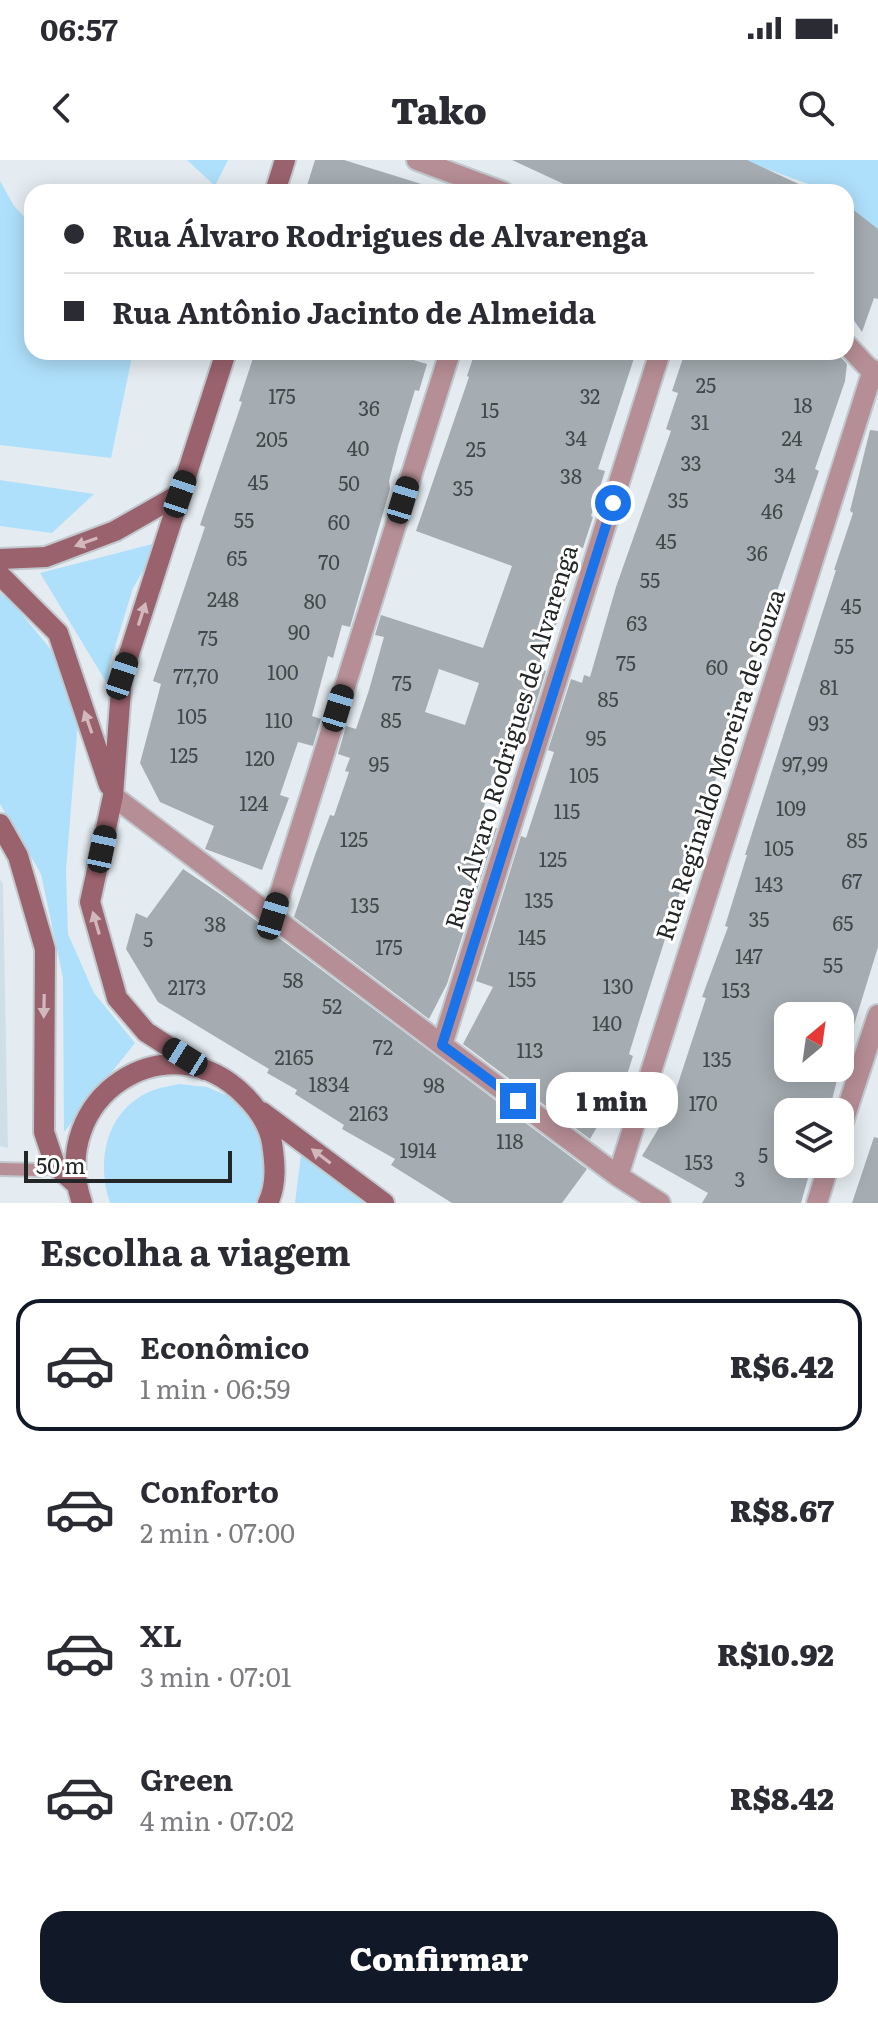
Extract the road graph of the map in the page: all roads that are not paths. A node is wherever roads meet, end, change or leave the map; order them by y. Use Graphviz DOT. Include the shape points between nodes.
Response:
graph roads {
  1 [pos="285,160"];
  2 [pos="417,160"];
  3 [pos="278,184"];
  4 [pos="480,184"];
  5 [pos="854,352"];
  6 [pos="223,360"];
  7 [pos="447,360"];
  8 [pos="657,360"];
  9 [pos="875,374"];
  10 [pos="180,494"];
  11 [pos="0,559"];
  12 [pos="0,575"];
  13 [pos="113,796"];
  14 [pos="0,824"];
  15 [pos="273,916"];
  16 [pos="878,1015"];
  17 [pos="442,1045"];
  18 [pos="205,1070"];
  19 [pos="851,1098"];
  20 [pos="256,1107"];
  21 [pos="55,1165"];
  22 [pos="0,1169"];
  23 [pos="618,1176"];
  24 [pos="825,1178"];
  25 [pos="75,1183"];
  26 [pos="82,1203"];
  27 [pos="268,1203"];
  28 [pos="384,1203"];
  29 [pos="660,1203"];
  30 [pos="817,1203"];
  1 -- 3 [label="main road"];
  2 -- 4 [label="street"];
  5 -- 9 [label="street"];
  6 -- 10 [label="main road"];
  7 -- 15 [label="street"];
  8 -- 17 [label="street, Rua Álvaro Rodrigues de Alvarenga"];
  9 -- 23 [label="street, Rua Reginaldo Moreira de Souza"];
  10 -- 11 [label="main road, one-way" via="115,531 46,557"];
  13 -- 10 [label="main road, one-way" via="122,676"];
  13 -- 12 [label="main road, one-way" via="58,633"];
  13 -- 15 [label="street"];
  18 -- 13 [label="main road, one-way" via="146,1032 117,998 90,902"];
  14 -- 21 [label="main road, one-way" via="18,856 45,949 44,1132"];
  15 -- 17 [label="street"];
  16 -- 19 [label="street"];
  17 -- 23 [label="street"];
  18 -- 20 [label="main road" via="234,1084"];
  18 -- 25 [label="main road" via="176,1064 146,1069 119,1081 97,1100 82,1125 74,1154"];
  20 -- 27 [label="main road" via="270,1134 276,1165"];
  28 -- 20 [label="main road, one-way"];
  21 -- 22 [label="lane"];
  21 -- 25 [label="main road"];
  23 -- 29 [label="street"];
  24 -- 30 [label="street"];
  25 -- 26 [label="main road"];
}
